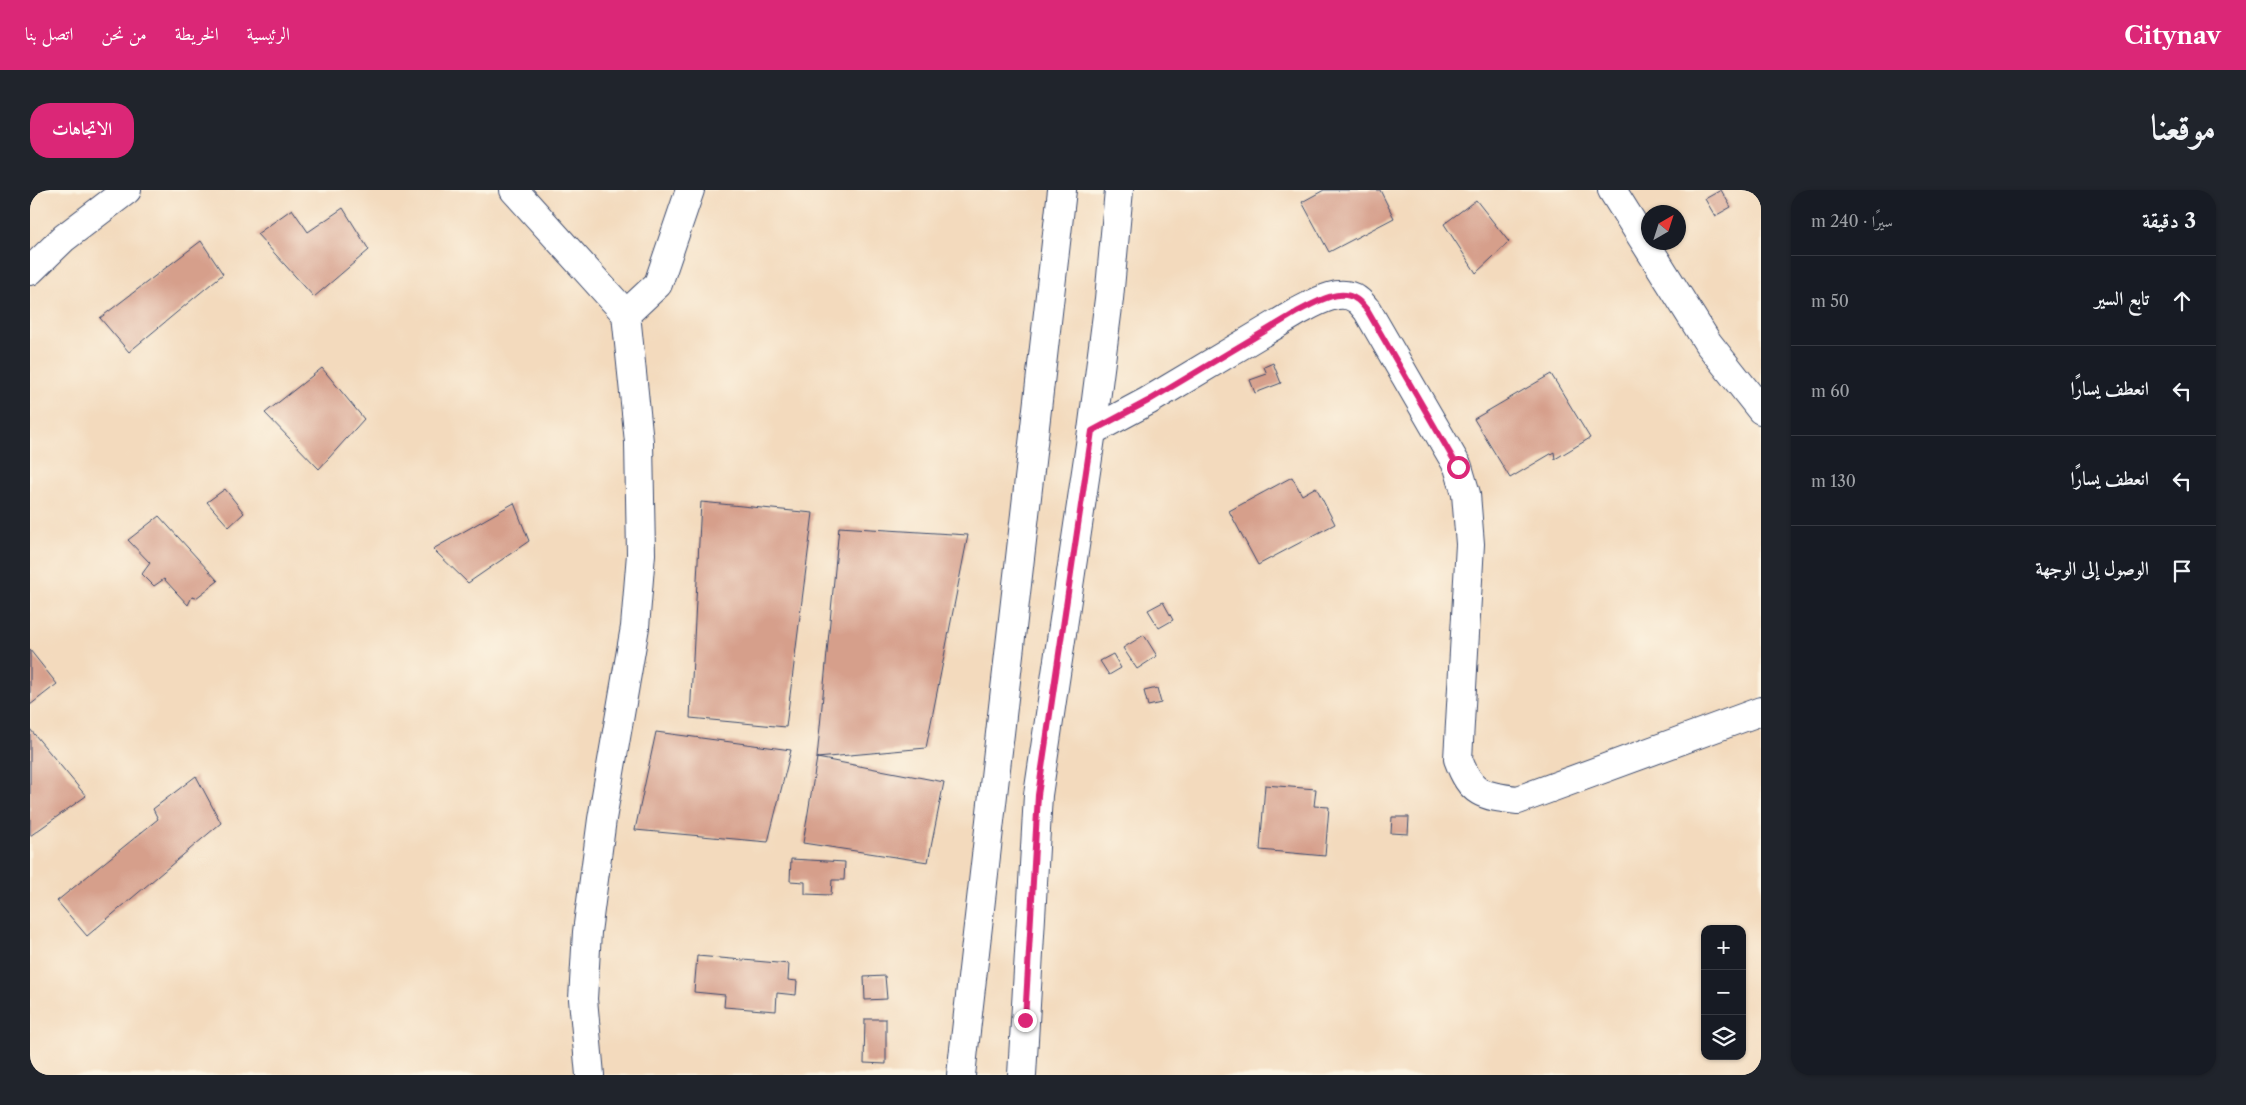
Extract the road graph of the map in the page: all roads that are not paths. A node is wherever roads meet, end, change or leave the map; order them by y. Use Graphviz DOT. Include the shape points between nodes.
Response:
graph roads {
  1 [pos="127,190"];
  2 [pos="514,190"];
  3 [pos="690,190"];
  4 [pos="1062,190"];
  5 [pos="1119,190"];
  6 [pos="1612,190"];
  7 [pos="30,271"];
  8 [pos="626,314"];
  9 [pos="1761,410"];
  10 [pos="1092,431"];
  11 [pos="1761,711"];
  12 [pos="590,1075"];
  13 [pos="961,1075"];
  14 [pos="1022,1075"];
  1 -- 7 [label="street" via="64,238"];
  2 -- 8 [label="street"];
  3 -- 8 [label="street" via="658,284"];
  4 -- 13 [label="street"];
  5 -- 10 [label="street"];
  6 -- 9 [label="street" via="1708,343"];
  8 -- 12 [label="street" via="639,442 641,554 635,627 602,819 587,932 583,999"];
  10 -- 11 [label="street" via="1318,301 1341,295 1356,298 1367,310 1458,467 1466,494 1470,544 1458,759 1466,779 1477,790 1494,797 1518,800"];
  10 -- 14 [label="street" via="1038,795"];
}
